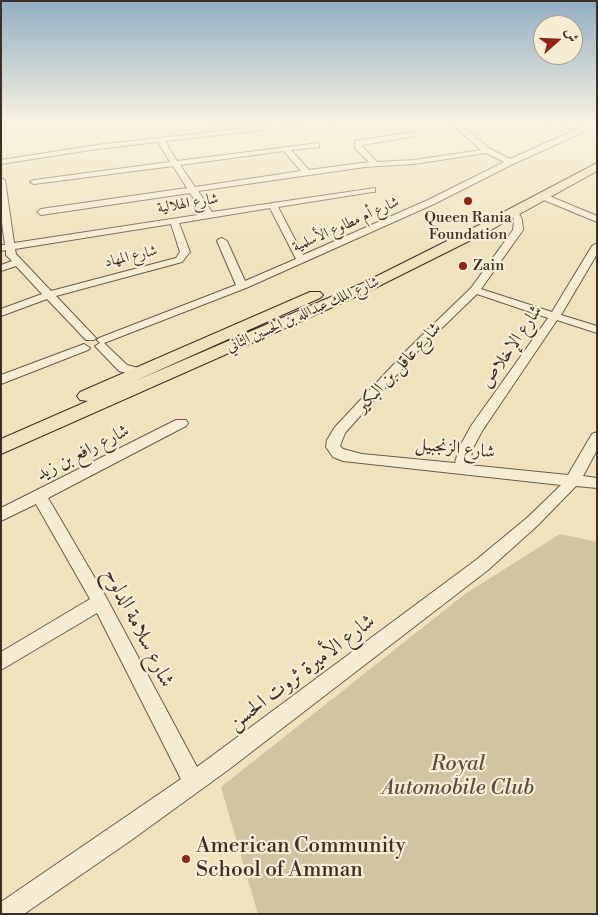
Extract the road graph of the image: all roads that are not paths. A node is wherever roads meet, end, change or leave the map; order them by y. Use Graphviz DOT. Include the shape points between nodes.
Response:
graph roads {
  1 [pos="147,167"];
  2 [pos="177,167"];
  3 [pos="301,167"];
  4 [pos="355,167"];
  5 [pos="501,167"];
  6 [pos="574,167"];
  7 [pos="596,167"];
  8 [pos="307,173"];
  9 [pos="34,182"];
  10 [pos="2,186"];
  11 [pos="192,189"];
  12 [pos="372,190"];
  13 [pos="542,196"];
  14 [pos="273,205"];
  15 [pos="514,211"];
  16 [pos="41,212"];
  17 [pos="209,215"];
  18 [pos="3,216"];
  19 [pos="597,219"];
  20 [pos="174,220"];
  21 [pos="222,241"];
  22 [pos="597,246"];
  23 [pos="5,247"];
  24 [pos="301,260"];
  25 [pos="17,263"];
  26 [pos="1,268"];
  27 [pos="242,286"];
  28 [pos="474,290"];
  29 [pos="48,294"];
  30 [pos="1,313"];
  31 [pos="554,317"];
  32 [pos="597,330"];
  33 [pos="94,344"];
  34 [pos="138,372"];
  35 [pos="1,380"];
  36 [pos="115,382"];
  37 [pos="181,423"];
  38 [pos="1,434"];
  39 [pos="597,437"];
  40 [pos="1,447"];
  41 [pos="334,450"];
  42 [pos="461,468"];
  43 [pos="573,481"];
  44 [pos="597,483"];
  45 [pos="39,496"];
  46 [pos="1,515"];
  47 [pos="100,602"];
  48 [pos="1,662"];
  49 [pos="194,782"];
  50 [pos="4,914"];
  1 -- 9 [label="street"];
  2 -- 11 [label="street"];
  3 -- 8 [label="street"];
  4 -- 8 [label="street"];
  5 -- 24 [label="street, شارع أم مطاوع الأسلمية"];
  6 -- 34 [label="highway, شارع الملك عبدالله بن الحسين الثاني" via="402,256"];
  7 -- 13 [label="highway, شارع الملك عبدالله بن الحسين الثاني"];
  8 -- 11 [label="street"];
  10 -- 18 [label="street"];
  11 -- 16 [label="street"];
  11 -- 17 [label="street"];
  12 -- 14 [label="street, شارع الهلالية"];
  13 -- 15 [label="highway, شارع الملك عبدالله بن الحسين الثاني"];
  13 -- 19 [label="street"];
  14 -- 17 [label="street, شارع الهلالية"];
  14 -- 24 [label="street"];
  15 -- 28 [label="street, شارع عاقل بن البكير" via="518,230"];
  15 -- 40 [label="highway, شارع الملك عبدالله بن الحسين الثاني" via="366,287"];
  17 -- 20 [label="street, شارع الهلالية"];
  18 -- 23 [label="street"];
  20 -- 23 [label="street, شارع الهلالية"];
  20 -- 29 [label="street, شارع المهاد" via="186,252 179,260"];
  21 -- 27 [label="street"];
  22 -- 31 [label="street, شارع الإخلاص"];
  23 -- 25 [label="street"];
  24 -- 27 [label="street, شارع أم مطاوع الأسلمية"];
  25 -- 26 [label="street"];
  25 -- 29 [label="street"];
  27 -- 33 [label="street, شارع أم مطاوع الأسلمية"];
  28 -- 31 [label="street"];
  28 -- 41 [label="street, شارع عاقل بن البكير" via="414,349 340,430 333,443"];
  29 -- 30 [label="street"];
  29 -- 33 [label="street"];
  31 -- 32 [label="street"];
  31 -- 42 [label="street, شارع الإخلاص" via="473,434"];
  33 -- 34 [label="street" via="123,368"];
  33 -- 35 [label="street, شارع أم مطاوع الأسلمية"];
  33 -- 36 [label="street" via="113,370"];
  34 -- 36 [label="highway, شارع الملك عبدالله بن الحسين الثاني"];
  36 -- 38 [label="highway, شارع الملك عبدالله بن الحسين الثاني"];
  37 -- 45 [label="street, شارع رافع بن زيد"];
  39 -- 43 [label="street, شارع الأميرة ثروت الحسن"];
  41 -- 42 [label="street, شارع الزنجبيل" via="343,456 362,459"];
  42 -- 43 [label="street, شارع الزنجبيل"];
  43 -- 44 [label="street, شارع الزنجبيل"];
  43 -- 49 [label="street, شارع الأميرة ثروت الحسن" via="541,515 482,565"];
  45 -- 46 [label="street, شارع رافع بن زيد"];
  45 -- 47 [label="street, شارع سلامة الدلوح"];
  47 -- 48 [label="street"];
  47 -- 49 [label="street, شارع سلامة الدلوح"];
  49 -- 50 [label="street, شارع الأميرة ثروت الحسن"];
}
